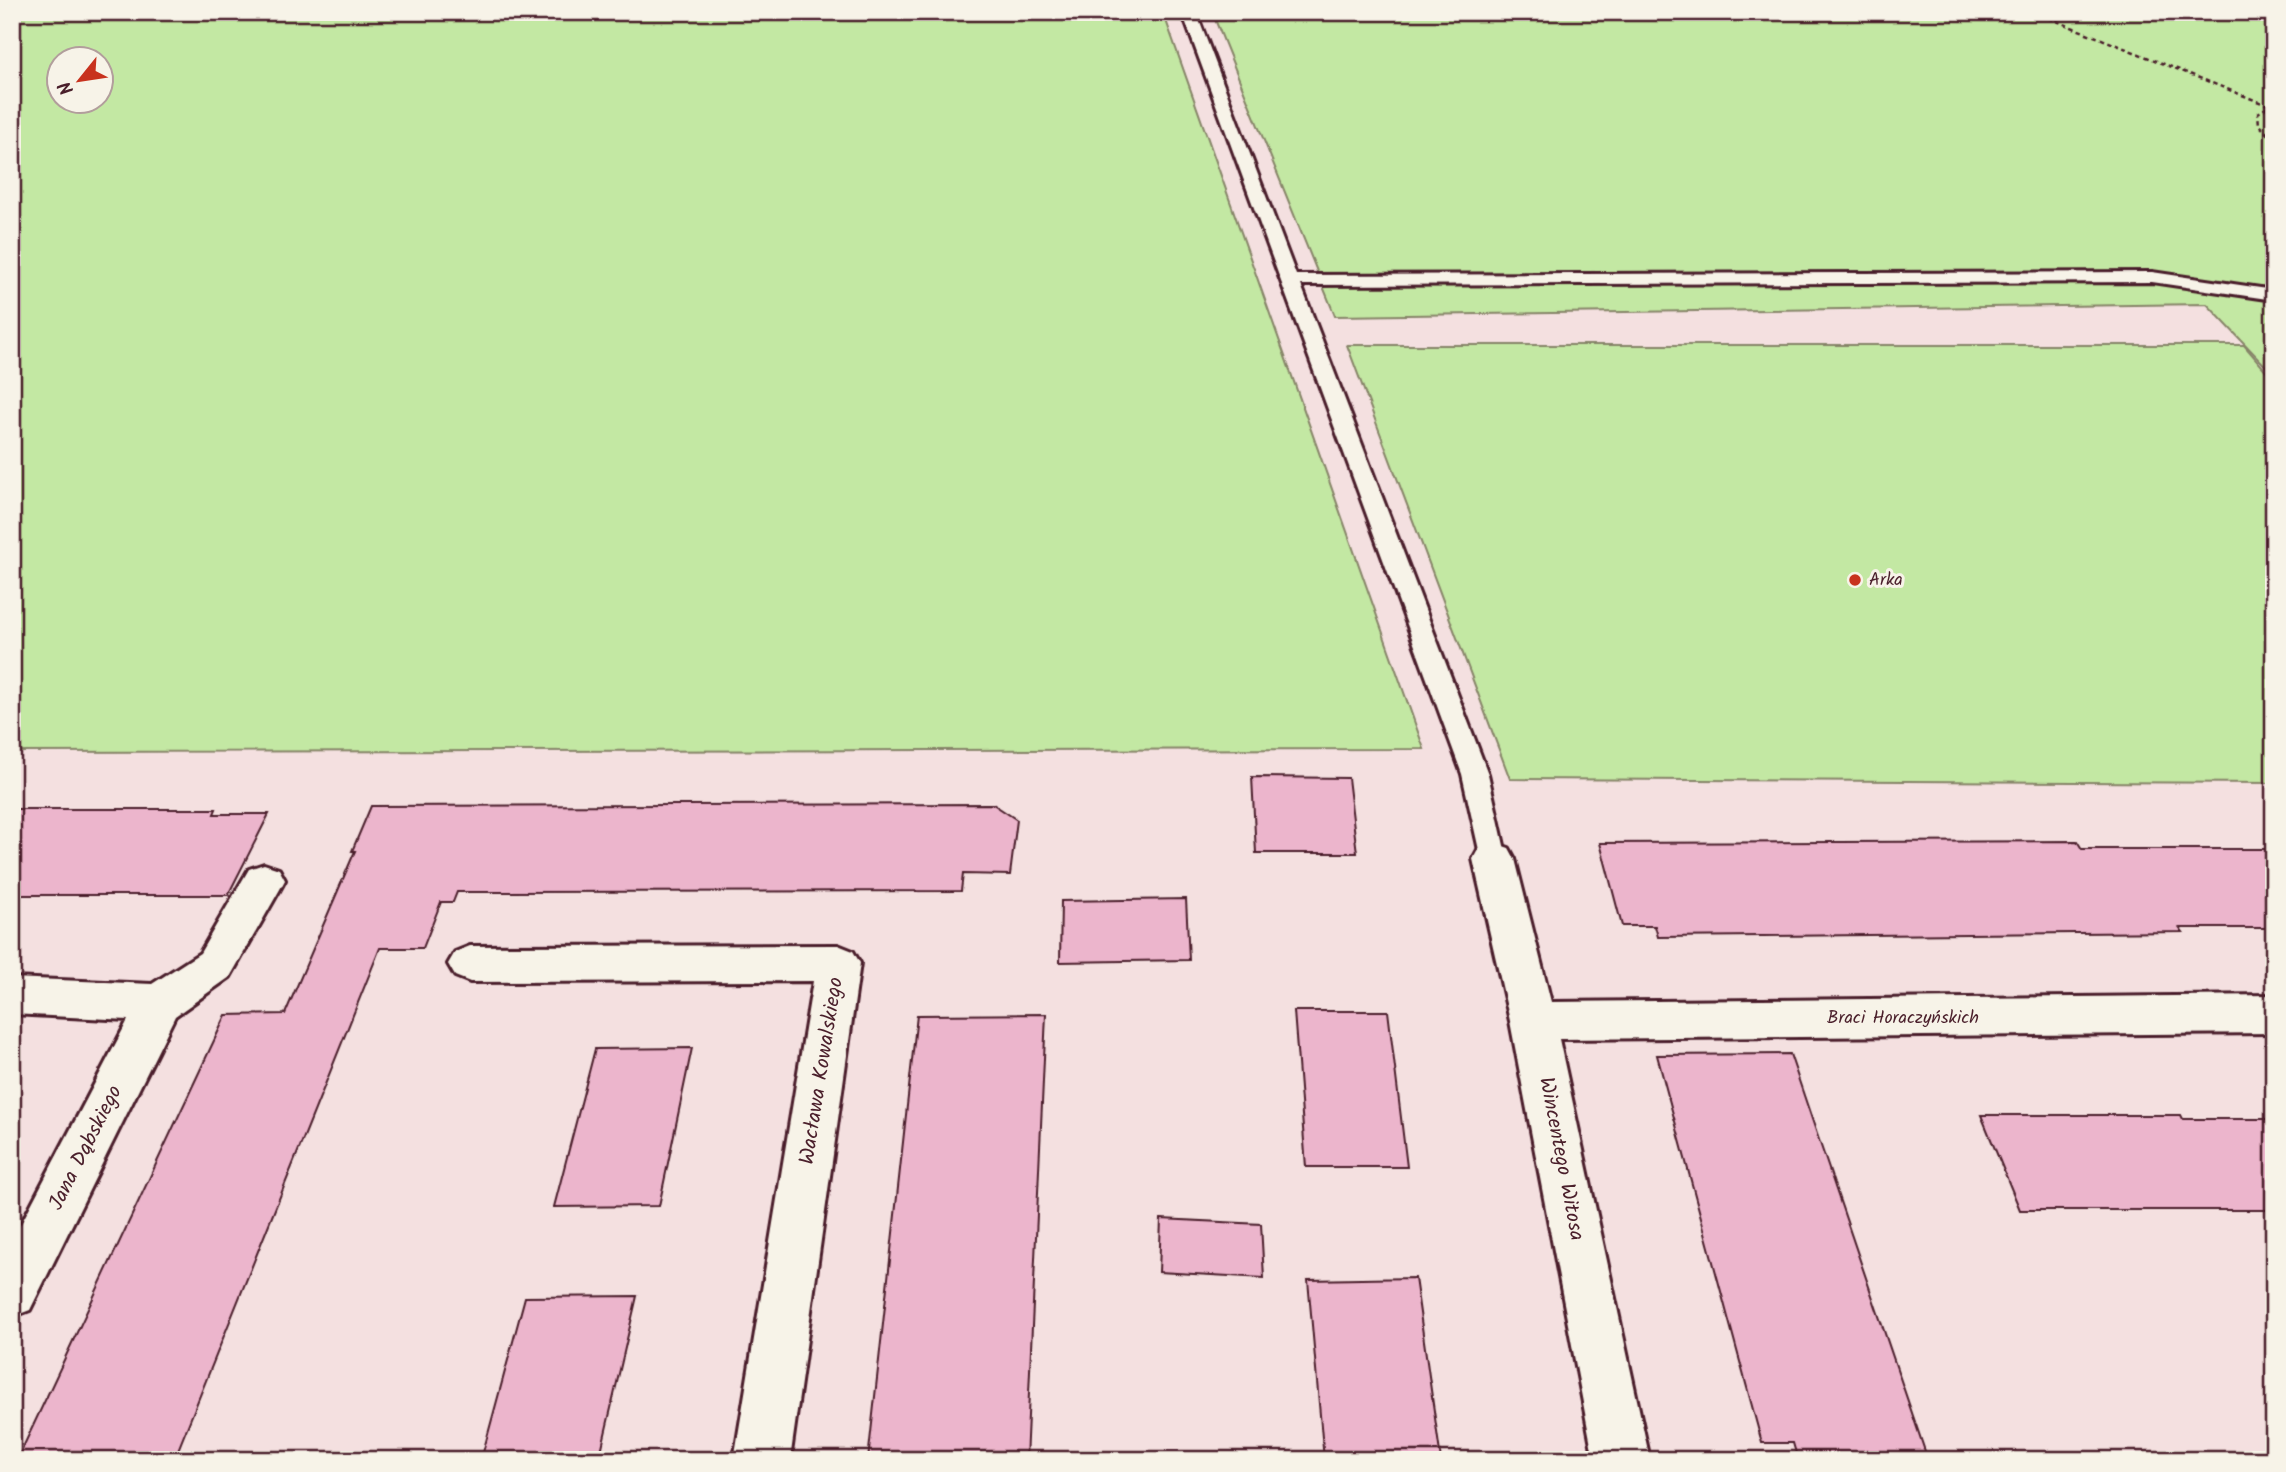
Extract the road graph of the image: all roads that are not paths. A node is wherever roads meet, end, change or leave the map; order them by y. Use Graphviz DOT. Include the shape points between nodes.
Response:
graph roads {
  1 [pos="1189,12"];
  2 [pos="1290,280"];
  3 [pos="2274,295"];
  4 [pos="1494,859"];
  5 [pos="264,880"];
  6 [pos="470,964"];
  7 [pos="12,996"];
  8 [pos="159,1003"];
  9 [pos="2274,1014"];
  10 [pos="1533,1021"];
  11 [pos="12,1293"];
  12 [pos="762,1460"];
  13 [pos="1622,1460"];
  1 -- 2 [label="lane"];
  2 -- 3 [label="lane" via="2152,278"];
  2 -- 4 [label="lane" via="1475,774"];
  4 -- 10 [label="street, Wincentego Witosa"];
  5 -- 8 [label="street, Jana Dąbskiego" via="215,964"];
  6 -- 12 [label="street, Wacława Kowalskiego" via="838,963"];
  7 -- 8 [label="street"];
  8 -- 11 [label="street, Jana Dąbskiego"];
  9 -- 10 [label="street, Braci Horaczyńskich"];
  10 -- 13 [label="street, Wincentego Witosa"];
}
